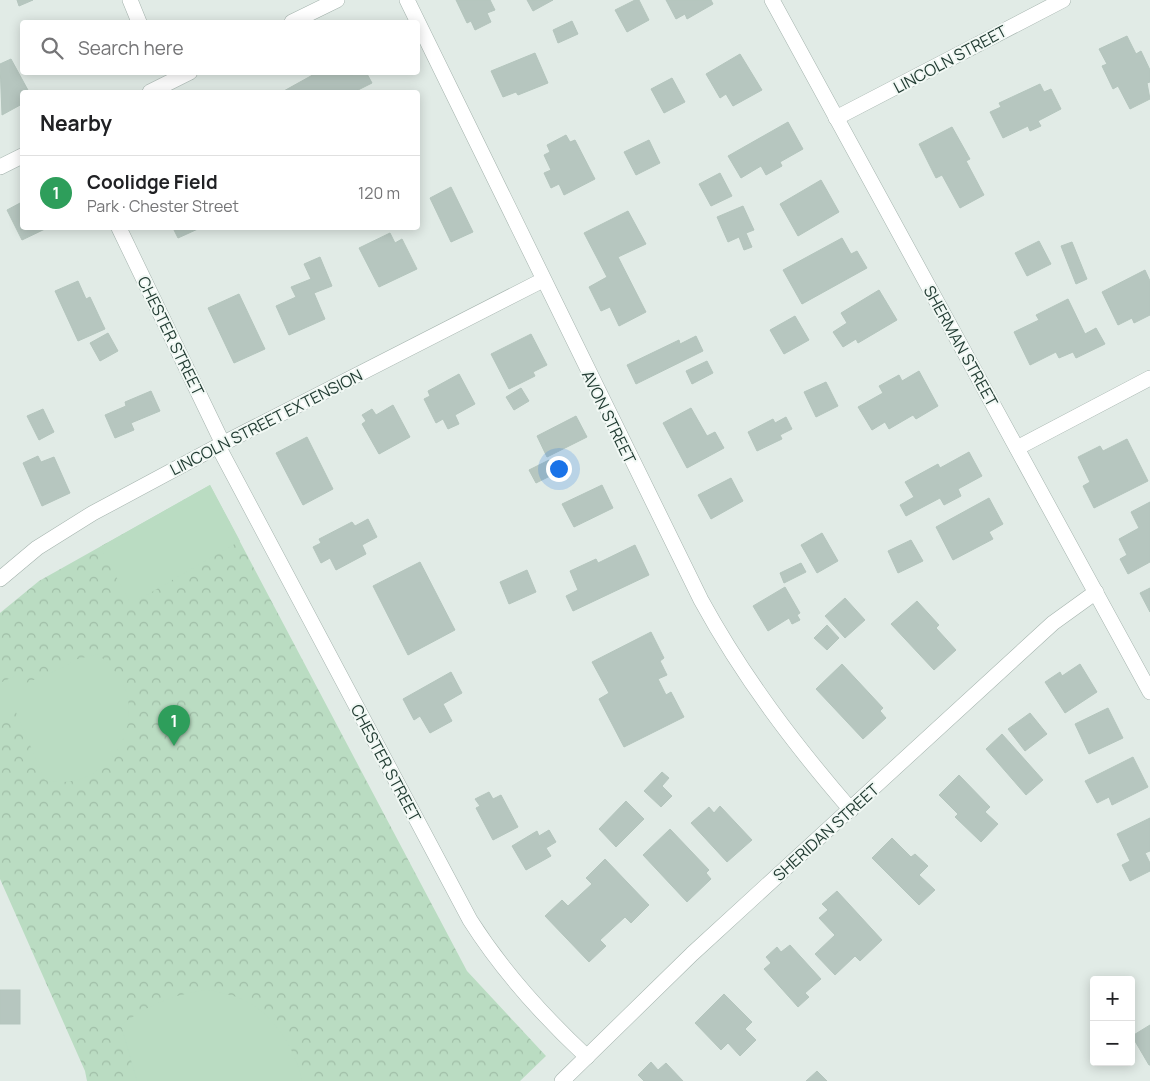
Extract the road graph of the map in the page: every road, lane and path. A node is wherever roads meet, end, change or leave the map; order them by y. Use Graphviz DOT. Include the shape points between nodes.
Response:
graph roads {
  1 [pos="130,0"];
  2 [pos="337,0"];
  3 [pos="408,0"];
  4 [pos="772,0"];
  5 [pos="1063,0"];
  6 [pos="138,20"];
  7 [pos="296,20"];
  8 [pos="418,20"];
  9 [pos="420,25"];
  10 [pos="176,75"];
  11 [pos="163,78"];
  12 [pos="152,90"];
  13 [pos="836,118"];
  14 [pos="20,157"];
  15 [pos="0,167"];
  16 [pos="120,230"];
  17 [pos="543,280"];
  18 [pos="1150,378"];
  19 [pos="220,445"];
  20 [pos="1017,448"];
  21 [pos="0,579"];
  22 [pos="1096,592"];
  23 [pos="1150,692"];
  24 [pos="851,810"];
  25 [pos="587,1057"];
  26 [pos="562,1081"];
  1 -- 6 [label="street"];
  2 -- 7 [label="street"];
  3 -- 8 [label="street, AVON STREET"];
  4 -- 13 [label="street, SHERMAN STREET"];
  5 -- 13 [label="street, LINCOLN STREET"];
  9 -- 17 [label="street, AVON STREET"];
  10 -- 11 [label="street"];
  11 -- 12 [label="street"];
  13 -- 20 [label="street, SHERMAN STREET"];
  14 -- 15 [label="street"];
  16 -- 19 [label="street, CHESTER STREET"];
  17 -- 19 [label="street, LINCOLN STREET EXTENSION"];
  17 -- 24 [label="street, AVON STREET" via="724,644 774,717"];
  18 -- 20 [label="street"];
  19 -- 21 [label="street, LINCOLN STREET EXTENSION" via="63,530"];
  19 -- 25 [label="street, CHESTER STREET" via="470,920 513,981"];
  20 -- 22 [label="street, SHERMAN STREET"];
  22 -- 23 [label="street, SHERMAN STREET"];
  22 -- 24 [label="street, SHERIDAN STREET" via="1053,623"];
  24 -- 25 [label="street, SHERIDAN STREET" via="692,954"];
  25 -- 26 [label="street, SHERIDAN STREET"];
}
